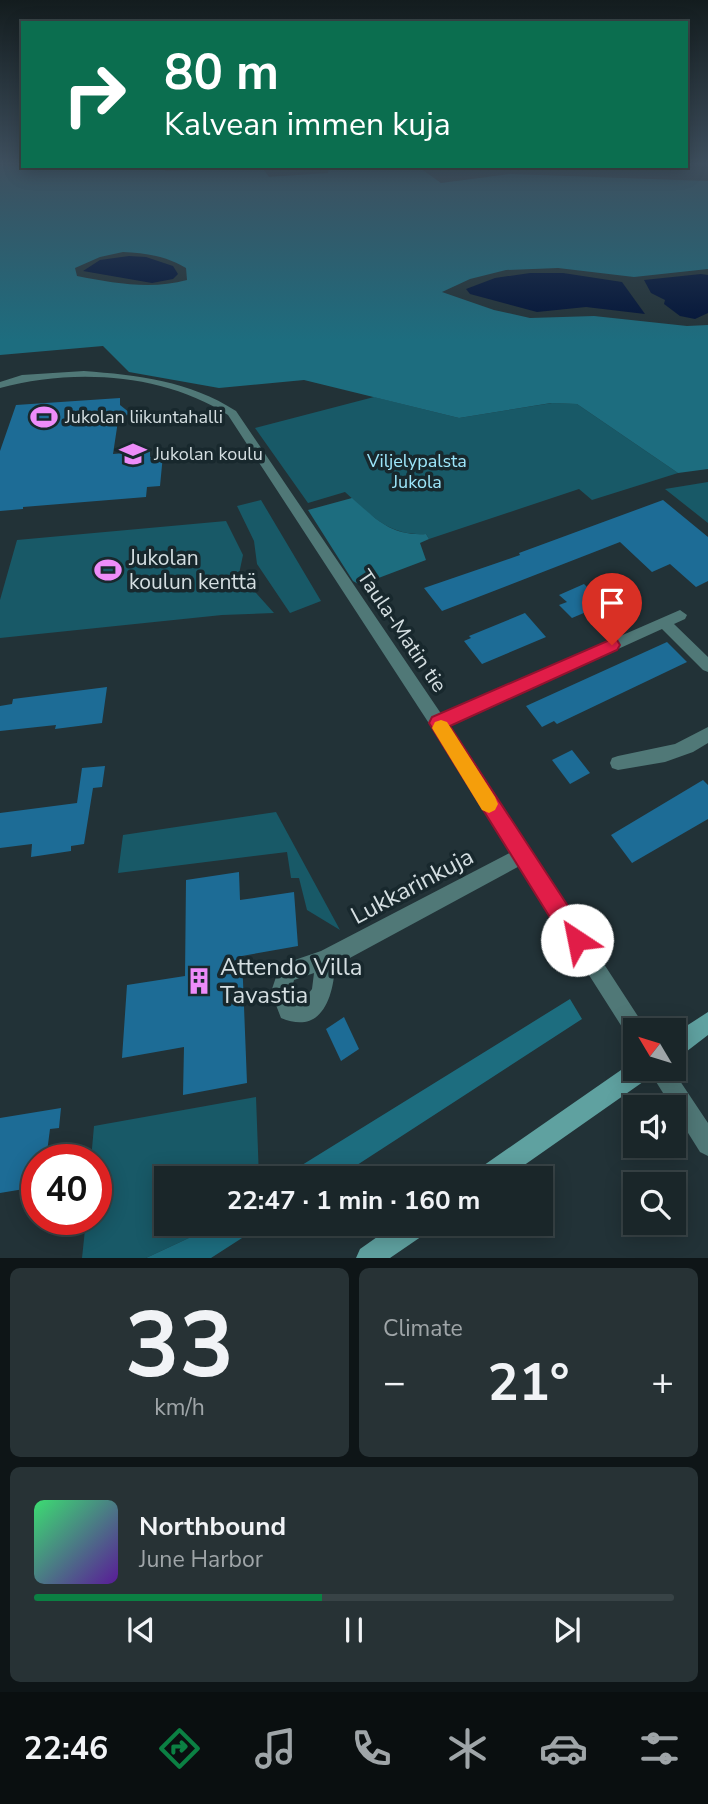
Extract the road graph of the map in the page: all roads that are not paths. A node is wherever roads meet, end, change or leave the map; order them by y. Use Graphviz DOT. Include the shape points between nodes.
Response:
graph roads {
  1 [pos="0,386"];
  2 [pos="680,615"];
  3 [pos="663,622"];
  4 [pos="708,666"];
  5 [pos="438,723"];
  6 [pos="708,734"];
  7 [pos="618,763"];
  8 [pos="521,856"];
  9 [pos="325,960"];
  10 [pos="627,1018"];
  11 [pos="708,1022"];
  12 [pos="686,1038"];
  13 [pos="623,1082"];
  14 [pos="667,1082"];
  15 [pos="708,1144"];
  16 [pos="502,1166"];
  17 [pos="400,1236"];
  18 [pos="369,1258"];
  1 -- 5 [label="street, Taula-Matin tie" via="16,379 83,374 183,388 223,404"];
  2 -- 3 [label="street"];
  3 -- 4 [label="street"];
  3 -- 5 [label="street"];
  5 -- 8 [label="street, Taula-Matin tie"];
  6 -- 7 [label="street" via="692,747"];
  8 -- 9 [label="street, Lukkarinkuja"];
  8 -- 10 [label="street, Taula-Matin tie"];
  11 -- 12 [label="main road"];
  13 -- 16 [label="main road"];
  14 -- 15 [label="street"];
  17 -- 18 [label="main road"];
}
